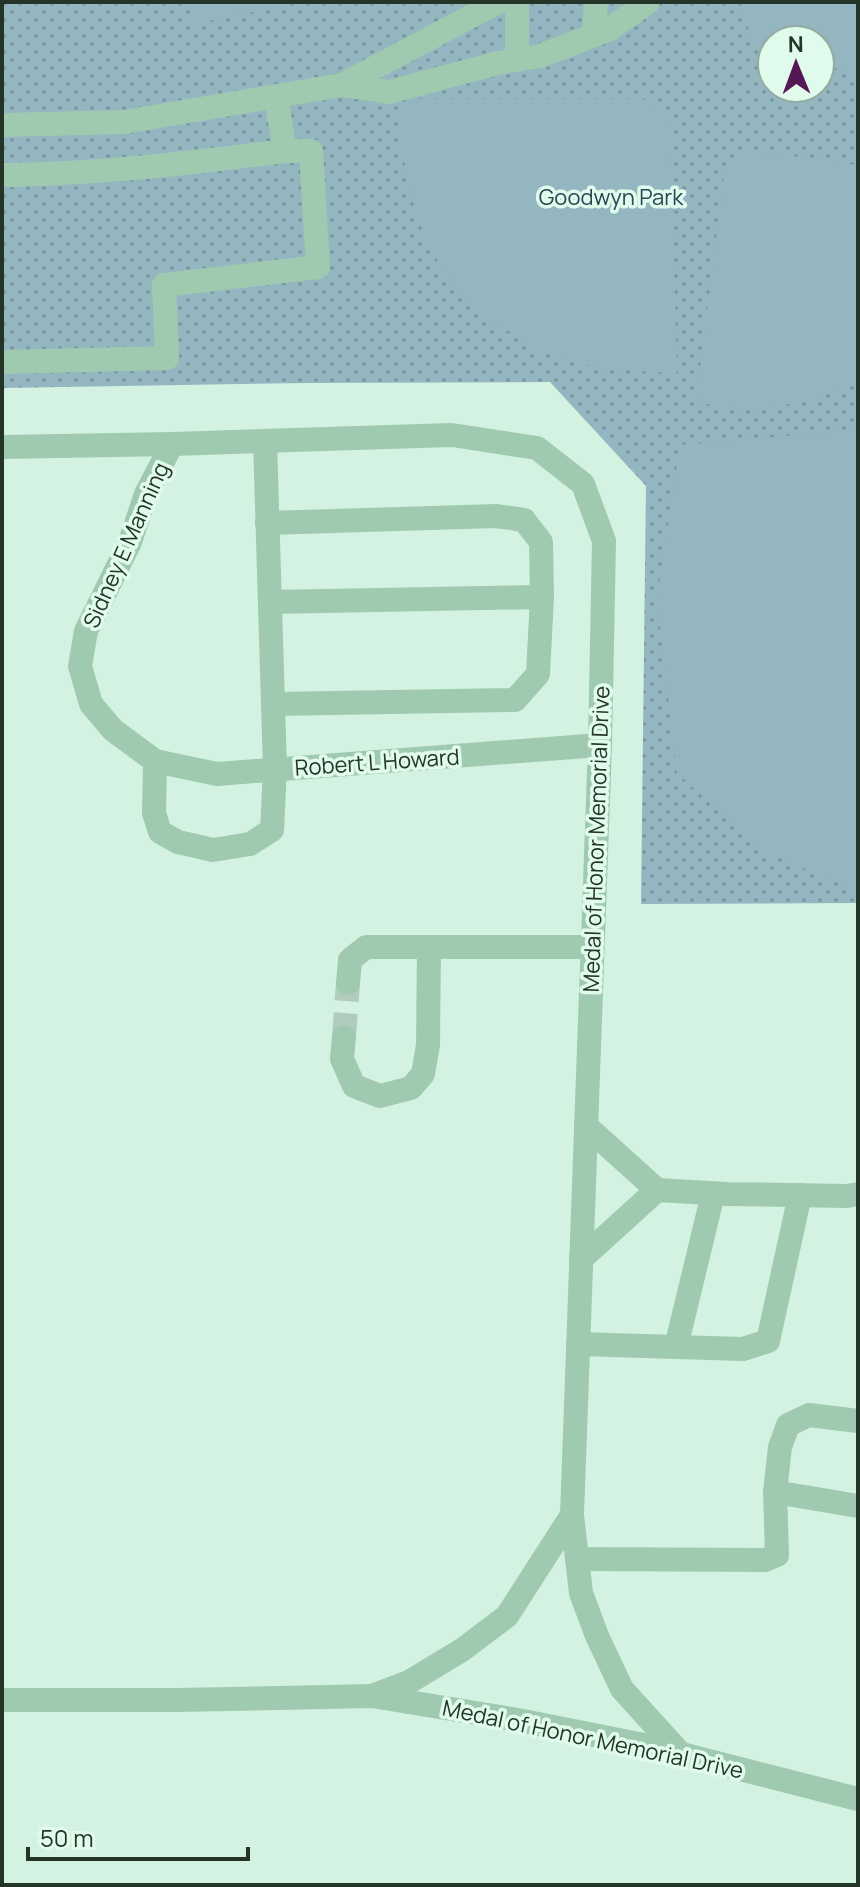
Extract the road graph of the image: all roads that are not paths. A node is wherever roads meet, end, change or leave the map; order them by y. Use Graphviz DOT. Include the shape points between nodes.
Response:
graph roads {
  1 [pos="498,2"];
  2 [pos="517,2"];
  3 [pos="596,2"];
  4 [pos="648,2"];
  5 [pos="594,35"];
  6 [pos="517,60"];
  7 [pos="342,85"];
  8 [pos="276,97"];
  9 [pos="2,125"];
  10 [pos="285,151"];
  11 [pos="2,175"];
  12 [pos="2,362"];
  13 [pos="265,441"];
  14 [pos="172,444"];
  15 [pos="2,447"];
  16 [pos="267,523"];
  17 [pos="542,597"];
  18 [pos="270,602"];
  19 [pos="273,704"];
  20 [pos="600,745"];
  21 [pos="155,761"];
  22 [pos="275,769"];
  23 [pos="429,947"];
  24 [pos="592,947"];
  25 [pos="348,983"];
  26 [pos="344,1037"];
  27 [pos="586,1126"];
  28 [pos="657,1190"];
  29 [pos="713,1194"];
  30 [pos="858,1194"];
  31 [pos="800,1195"];
  32 [pos="581,1259"];
  33 [pos="578,1344"];
  34 [pos="676,1347"];
  35 [pos="858,1421"];
  36 [pos="775,1492"];
  37 [pos="858,1506"];
  38 [pos="572,1515"];
  39 [pos="577,1559"];
  40 [pos="372,1696"];
  41 [pos="2,1700"];
  42 [pos="680,1753"];
  43 [pos="858,1799"];
  1 -- 7 [label="street"];
  2 -- 6 [label="street"];
  3 -- 5 [label="street"];
  4 -- 5 [label="street"];
  5 -- 6 [label="street"];
  6 -- 7 [label="street" via="389,92"];
  7 -- 8 [label="street"];
  8 -- 9 [label="street" via="124,122"];
  8 -- 10 [label="street"];
  10 -- 11 [label="street" via="159,167"];
  10 -- 12 [label="street" via="311,151 318,267 164,285 167,358"];
  13 -- 14 [label="street, Medal of Honor Memorial Drive"];
  13 -- 16 [label="street"];
  13 -- 20 [label="street, Medal of Honor Memorial Drive" via="452,435 537,448 583,484 604,541"];
  14 -- 15 [label="street, Medal of Honor Memorial Drive"];
  14 -- 21 [label="street, Sidney E Manning" via="86,631 80,666 91,704 113,730"];
  16 -- 17 [label="street" via="496,516 524,520 541,542"];
  16 -- 18 [label="street"];
  17 -- 18 [label="street"];
  17 -- 19 [label="street" via="538,674 515,700"];
  18 -- 19 [label="street"];
  19 -- 22 [label="street"];
  20 -- 22 [label="street, Robert L Howard"];
  20 -- 24 [label="street, Medal of Honor Memorial Drive"];
  21 -- 22 [label="street, Robert L Howard" via="217,774"];
  21 -- 22 [label="street" via="154,813 160,832 213,850 250,844 272,830"];
  23 -- 24 [label="street"];
  23 -- 25 [label="street" via="366,947 350,960"];
  23 -- 26 [label="street" via="428,1045 423,1074 411,1088 380,1096 354,1086 342,1059"];
  24 -- 27 [label="street, Medal of Honor Memorial Drive"];
  27 -- 28 [label="street"];
  27 -- 32 [label="street, Medal of Honor Memorial Drive"];
  28 -- 29 [label="street"];
  28 -- 32 [label="street"];
  29 -- 31 [label="street"];
  29 -- 34 [label="street"];
  30 -- 31 [label="street"];
  31 -- 34 [label="street" via="768,1341 743,1349"];
  32 -- 33 [label="street, Medal of Honor Memorial Drive"];
  33 -- 34 [label="street"];
  33 -- 38 [label="street, Medal of Honor Memorial Drive"];
  35 -- 36 [label="street" via="809,1415 788,1425"];
  36 -- 37 [label="street"];
  36 -- 39 [label="street" via="777,1555 765,1560"];
  38 -- 39 [label="street"];
  38 -- 40 [label="street, Medal of Honor Memorial Drive" via="507,1616 409,1682"];
  39 -- 42 [label="street" via="581,1593 622,1689"];
  40 -- 41 [label="street, Medal of Honor Memorial Drive"];
  40 -- 42 [label="street, Medal of Honor Memorial Drive"];
  42 -- 43 [label="street, Medal of Honor Memorial Drive"];
}
